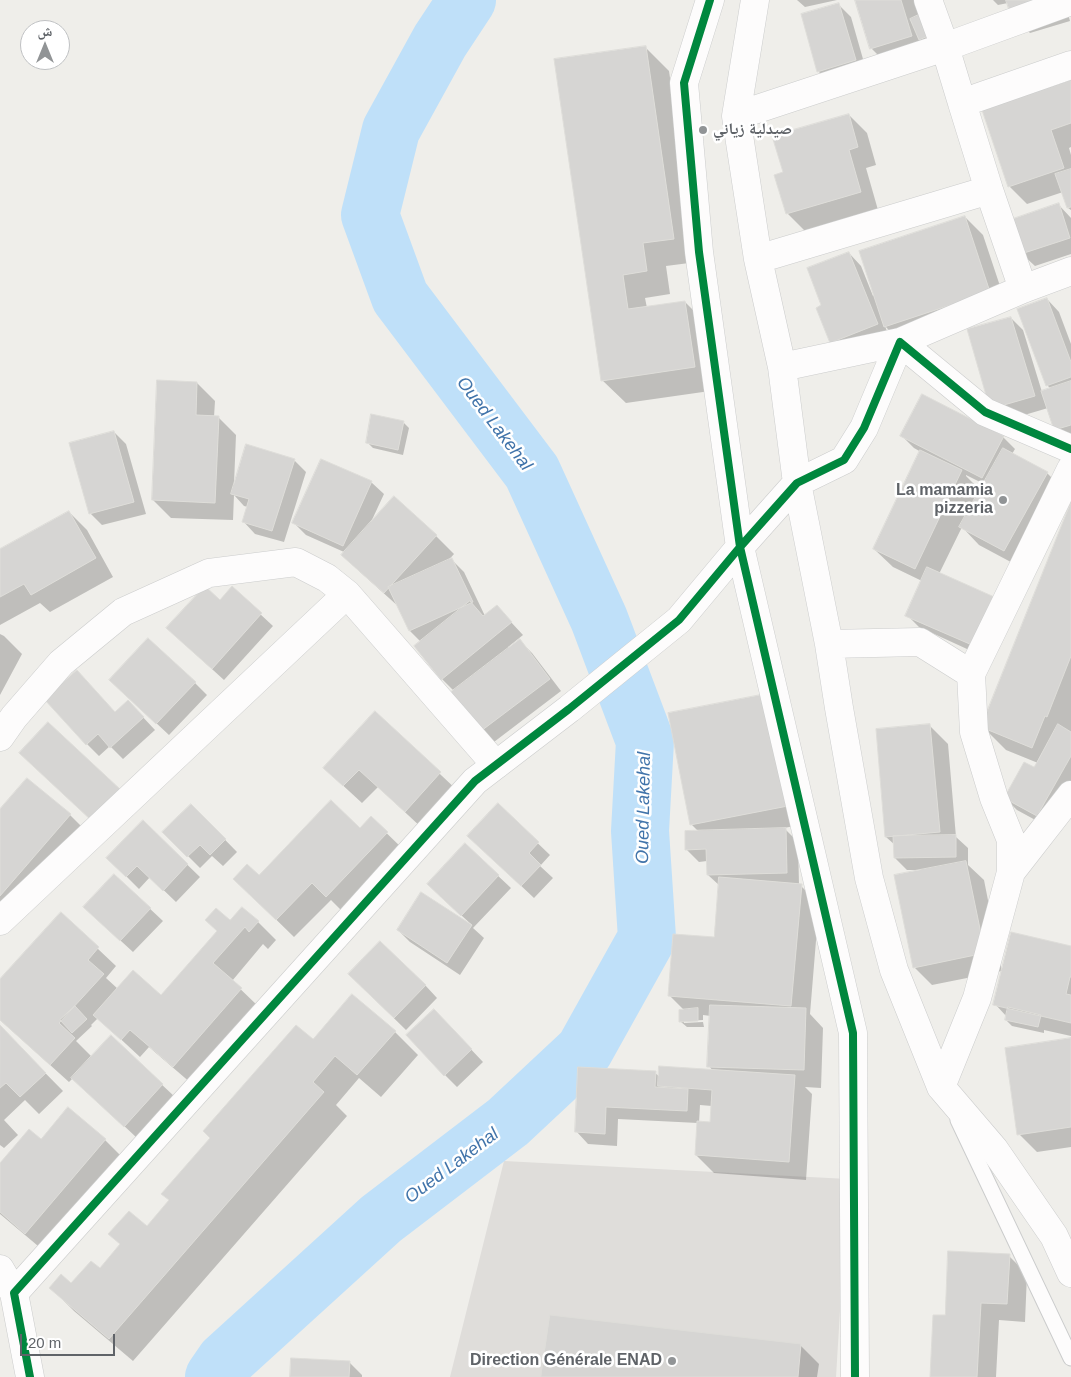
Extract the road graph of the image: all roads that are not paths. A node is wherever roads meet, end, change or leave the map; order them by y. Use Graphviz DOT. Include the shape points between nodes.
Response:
graph roads {
  1 [pos="710,0"];
  2 [pos="756,0"];
  3 [pos="928,0"];
  4 [pos="1071,1"];
  5 [pos="945,47"];
  6 [pos="1071,65"];
  7 [pos="962,103"];
  8 [pos="736,116"];
  9 [pos="989,190"];
  10 [pos="758,259"];
  11 [pos="1071,271"];
  12 [pos="1023,290"];
  13 [pos="900,342"];
  14 [pos="782,367"];
  15 [pos="1071,449"];
  16 [pos="1071,469"];
  17 [pos="797,483"];
  18 [pos="740,547"];
  19 [pos="347,594"];
  20 [pos="829,644"];
  21 [pos="971,674"];
  22 [pos="0,737"];
  23 [pos="496,765"];
  24 [pos="1071,795"];
  25 [pos="1011,872"];
  26 [pos="0,921"];
  27 [pos="943,1089"];
  28 [pos="0,1269"];
  29 [pos="1071,1273"];
  30 [pos="14,1293"];
  31 [pos="1071,1358"];
  32 [pos="30,1377"];
  33 [pos="855,1377"];
  1 -- 18 [label="street" via="684,83 699,252"];
  2 -- 8 [label="street"];
  3 -- 5 [label="street"];
  4 -- 5 [label="street"];
  5 -- 7 [label="street"];
  5 -- 8 [label="street"];
  6 -- 7 [label="street"];
  7 -- 9 [label="street"];
  8 -- 10 [label="street"];
  9 -- 10 [label="street"];
  9 -- 12 [label="street"];
  10 -- 14 [label="street"];
  11 -- 12 [label="street"];
  12 -- 13 [label="street"];
  13 -- 14 [label="street"];
  13 -- 15 [label="street" via="985,412"];
  13 -- 17 [label="street" via="864,428 844,460"];
  14 -- 17 [label="street"];
  16 -- 21 [label="street"];
  17 -- 18 [label="street"];
  17 -- 20 [label="street"];
  18 -- 23 [label="street" via="679,620"];
  18 -- 33 [label="street" via="853,1033"];
  19 -- 22 [label="street" via="327,578 296,562 209,573 123,612 61,663"];
  19 -- 23 [label="street"];
  19 -- 26 [label="street"];
  20 -- 21 [label="street" via="920,642"];
  20 -- 27 [label="street" via="869,878 894,970"];
  21 -- 25 [label="street" via="974,732 1011,840"];
  23 -- 30 [label="street" via="475,781"];
  24 -- 25 [label="street"];
  25 -- 27 [label="street" via="977,998"];
  27 -- 29 [label="street" via="994,1149 1054,1236"];
  27 -- 31 [label="lane"];
  28 -- 30 [label="street"];
  30 -- 32 [label="street"];
}
